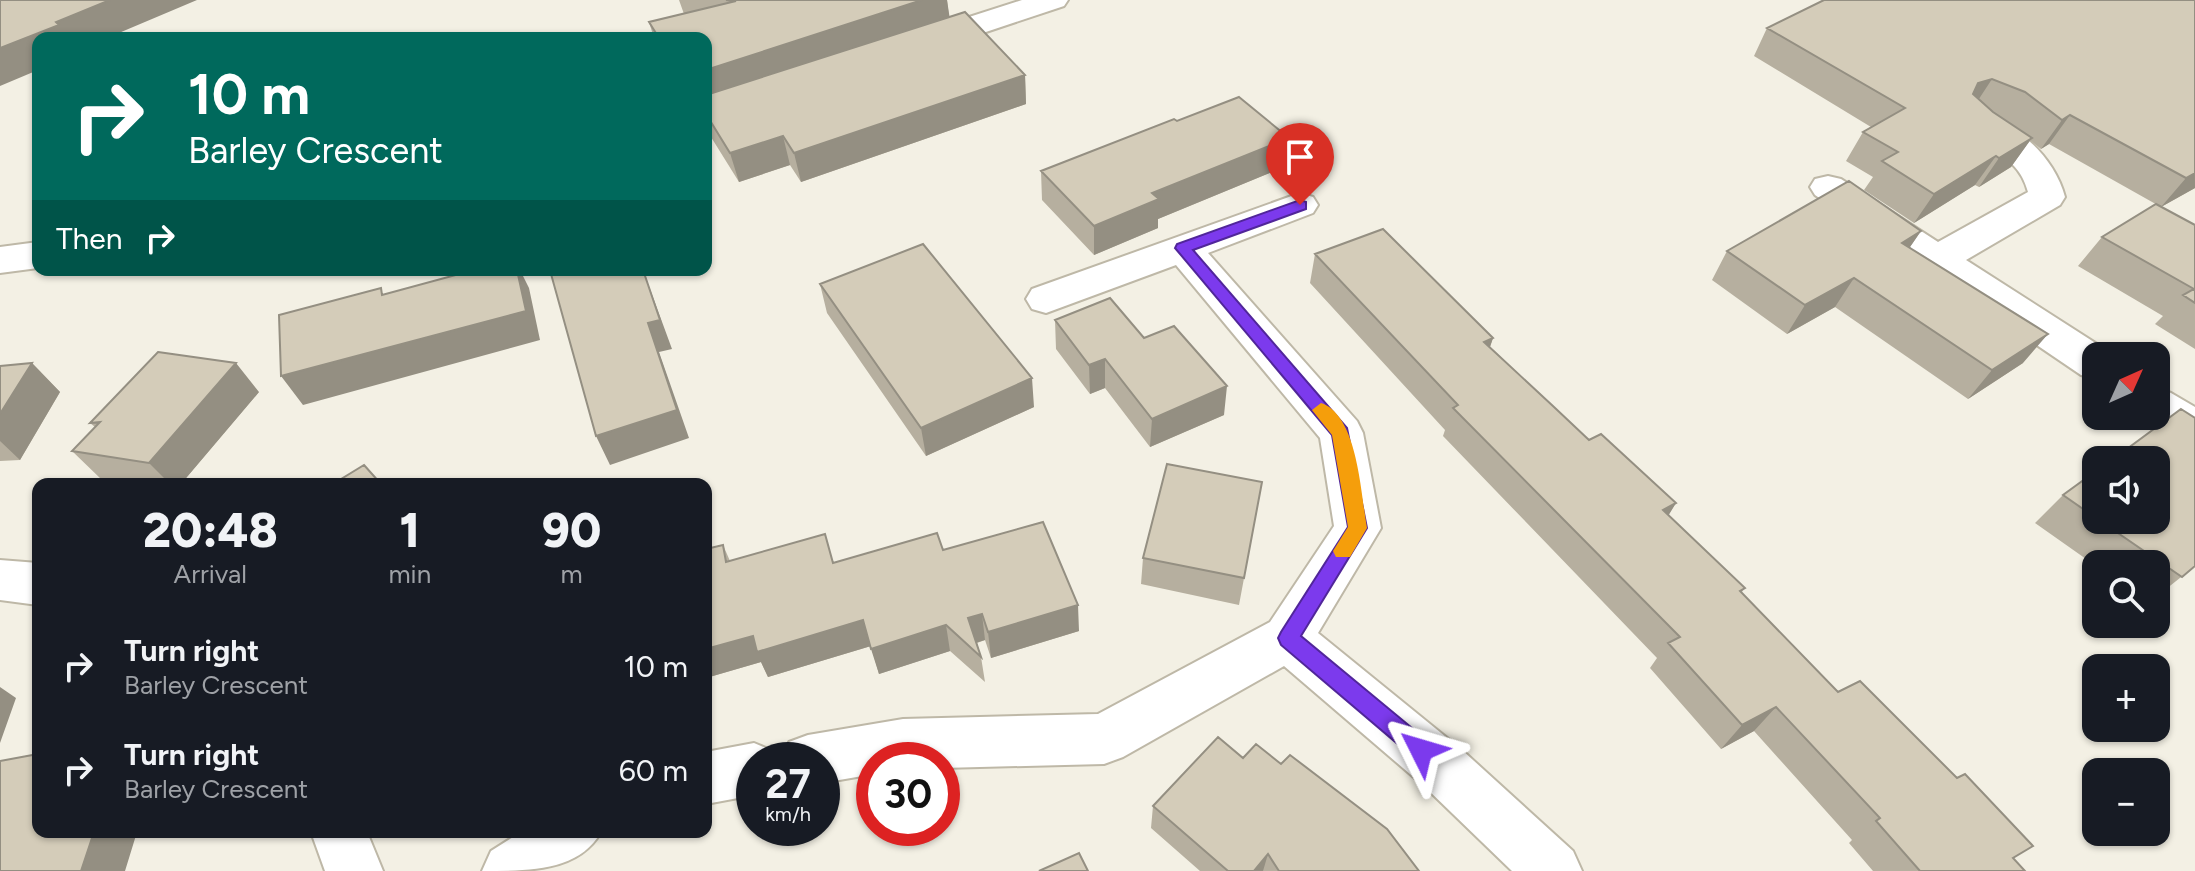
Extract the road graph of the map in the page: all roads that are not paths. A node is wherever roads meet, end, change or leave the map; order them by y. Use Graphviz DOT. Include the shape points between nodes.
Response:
graph roads {
  1 [pos="1053,0"];
  2 [pos="887,54"];
  3 [pos="1974,121"];
  4 [pos="1828,187"];
  5 [pos="1300,205"];
  6 [pos="1183,248"];
  7 [pos="32,256"];
  8 [pos="1939,258"];
  9 [pos="0,260"];
  10 [pos="1046,299"];
  11 [pos="2082,355"];
  12 [pos="2170,413"];
  13 [pos="2195,429"];
  14 [pos="0,580"];
  15 [pos="32,583"];
  16 [pos="1288,638"];
  17 [pos="840,755"];
  18 [pos="736,772"];
  19 [pos="712,777"];
  20 [pos="341,838"];
  21 [pos="563,838"];
  22 [pos="354,871"];
  23 [pos="511,871"];
  24 [pos="1553,871"];
  1 -- 2 [label="street"];
  3 -- 8 [label="street" via="2031,159 2045,181 2047,197"];
  4 -- 8 [label="street"];
  5 -- 6 [label="street"];
  6 -- 10 [label="street"];
  6 -- 16 [label="street" via="1341,433 1358,528"];
  7 -- 9 [label="street"];
  8 -- 11 [label="street"];
  12 -- 13 [label="street"];
  14 -- 15 [label="street"];
  16 -- 17 [label="street" via="1104,739 903,744"];
  16 -- 24 [label="street" via="1443,768"];
  18 -- 19 [label="street"];
  20 -- 22 [label="street"];
  21 -- 23 [label="street"];
}
